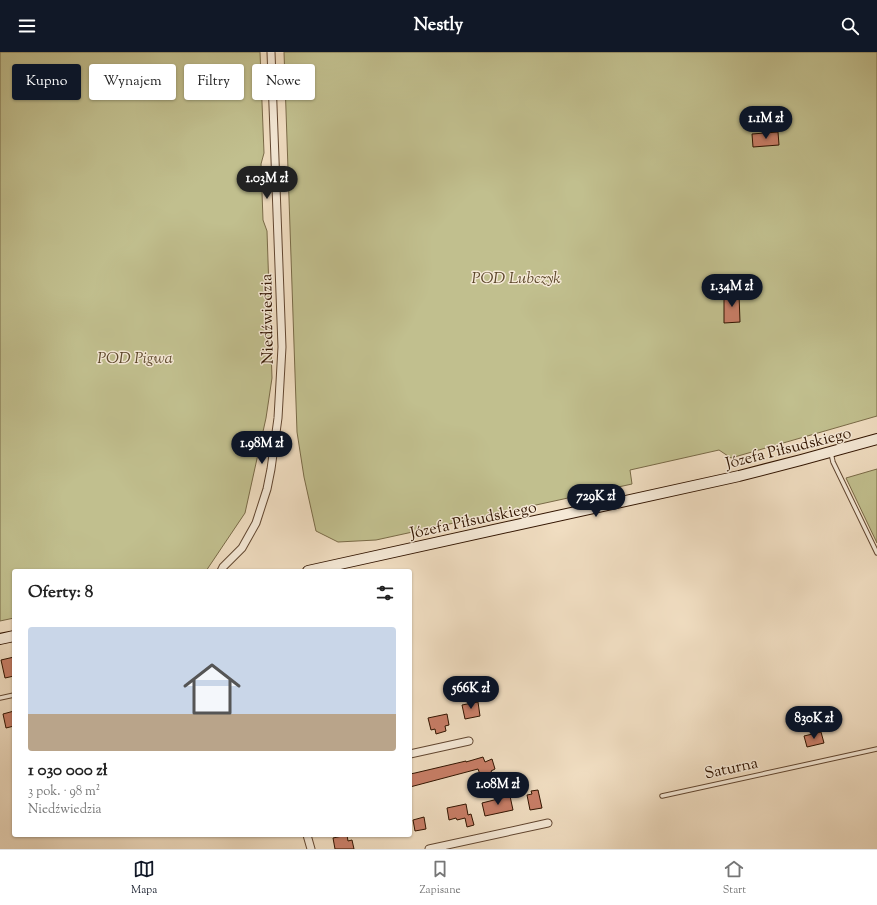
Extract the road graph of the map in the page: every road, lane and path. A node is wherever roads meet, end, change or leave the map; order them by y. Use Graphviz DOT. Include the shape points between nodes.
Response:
graph roads {
  1 [pos="271,52"];
  2 [pos="877,439"];
  3 [pos="831,452"];
  4 [pos="877,553"];
  5 [pos="223,569"];
  6 [pos="317,569"];
  7 [pos="12,636"];
  8 [pos="0,639"];
  9 [pos="12,695"];
  10 [pos="0,698"];
  11 [pos="469,741"];
  12 [pos="877,749"];
  13 [pos="412,754"];
  14 [pos="662,796"];
  15 [pos="548,823"];
  16 [pos="308,837"];
  17 [pos="311,849"];
  18 [pos="429,849"];
  1 -- 5 [label="street, Niedźwiedzia" via="282,347 278,418 267,489 256,523 242,548"];
  2 -- 3 [label="street, Józefa Piłsudskiego"];
  3 -- 4 [label="lane" via="833,462"];
  3 -- 6 [label="street, Józefa Piłsudskiego" via="745,474"];
  7 -- 8 [label="street"];
  9 -- 10 [label="lane"];
  11 -- 13 [label="street"];
  12 -- 14 [label="lane, Saturna"];
  15 -- 18 [label="street"];
  16 -- 17 [label="street"];
}
